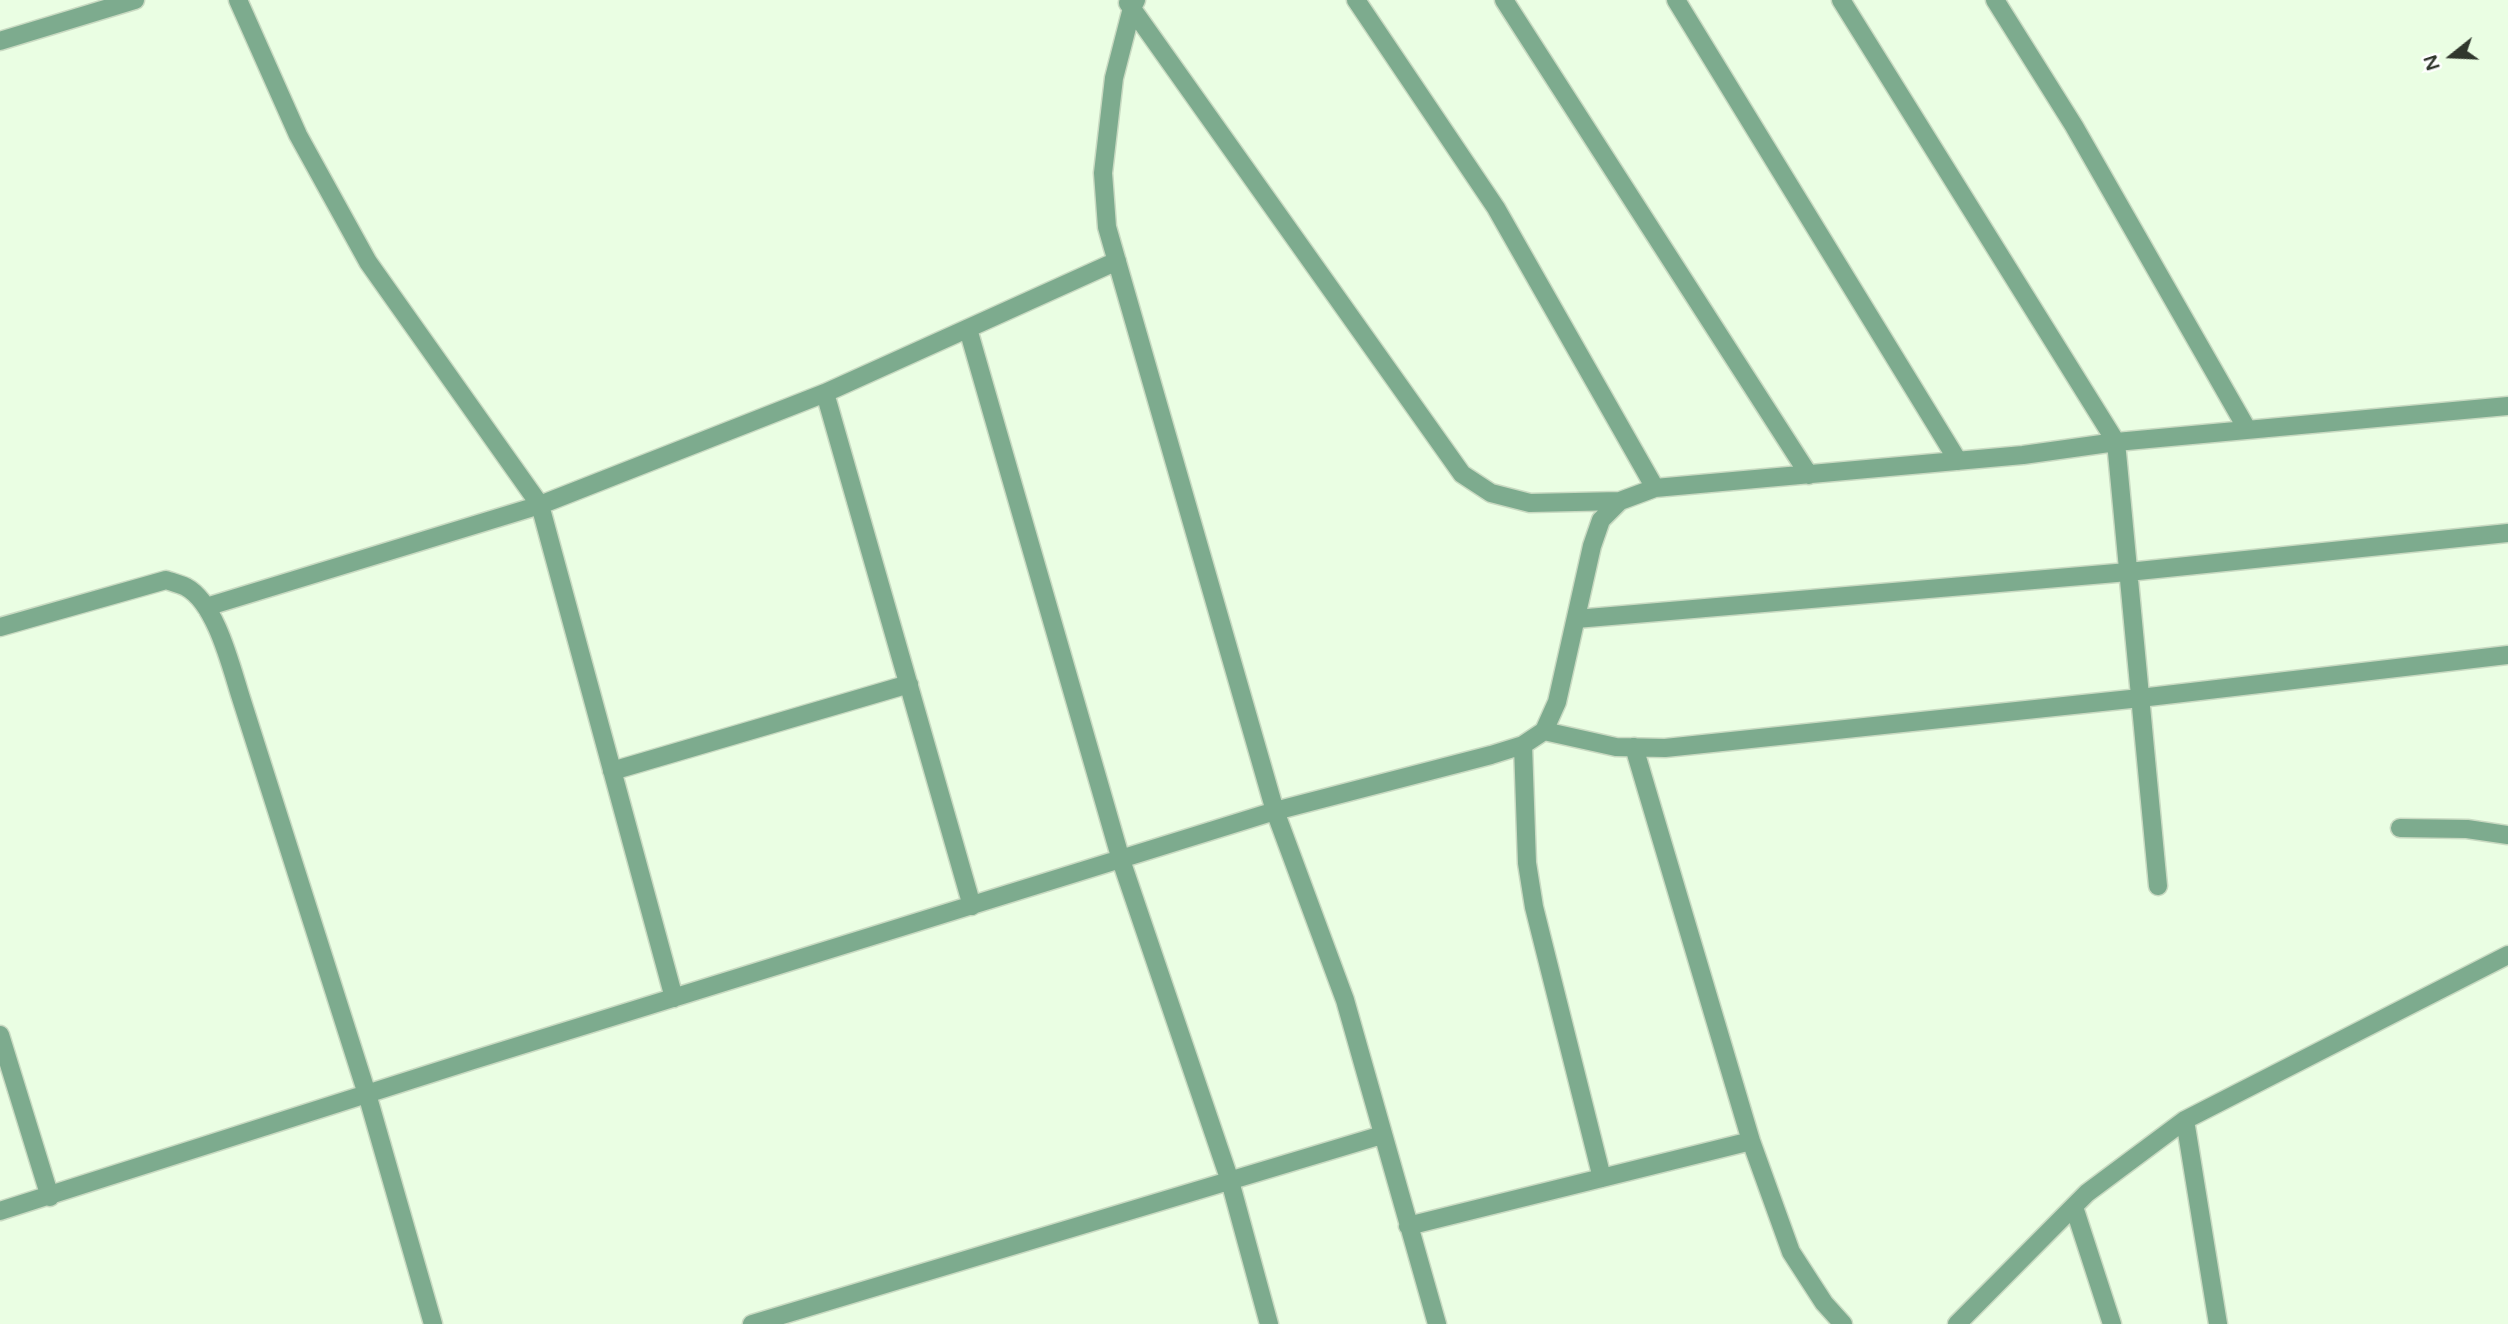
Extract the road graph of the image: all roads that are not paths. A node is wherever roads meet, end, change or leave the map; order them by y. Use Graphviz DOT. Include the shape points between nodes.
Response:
graph roads {
  1 [pos="135,0"];
  2 [pos="238,0"];
  3 [pos="1356,0"];
  4 [pos="1504,0"];
  5 [pos="1676,0"];
  6 [pos="1841,0"];
  7 [pos="1995,0"];
  8 [pos="1131,3"];
  9 [pos="0,41"];
  10 [pos="1117,261"];
  11 [pos="968,328"];
  12 [pos="825,393"];
  13 [pos="2508,406"];
  14 [pos="2248,429"];
  15 [pos="2116,442"];
  16 [pos="1958,461"];
  17 [pos="1809,475"];
  18 [pos="1655,488"];
  19 [pos="1620,501"];
  20 [pos="540,505"];
  21 [pos="2508,533"];
  22 [pos="2128,572"];
  23 [pos="206,607"];
  24 [pos="1576,619"];
  25 [pos="0,627"];
  26 [pos="2508,655"];
  27 [pos="909,684"];
  28 [pos="2140,698"];
  29 [pos="1545,731"];
  30 [pos="1523,745"];
  31 [pos="1634,747"];
  32 [pos="612,771"];
  33 [pos="1275,811"];
  34 [pos="2400,828"];
  35 [pos="2508,835"];
  36 [pos="1121,860"];
  37 [pos="2158,886"];
  38 [pos="972,906"];
  39 [pos="2508,955"];
  40 [pos="674,998"];
  41 [pos="0,1035"];
  42 [pos="367,1094"];
  43 [pos="2185,1120"];
  44 [pos="1382,1135"];
  45 [pos="1751,1141"];
  46 [pos="1602,1178"];
  47 [pos="1230,1181"];
  48 [pos="50,1197"];
  49 [pos="2074,1207"];
  50 [pos="0,1211"];
  51 [pos="1408,1226"];
  52 [pos="433,1324"];
  53 [pos="752,1324"];
  54 [pos="1269,1324"];
  55 [pos="1437,1324"];
  56 [pos="1843,1324"];
  57 [pos="1957,1324"];
  58 [pos="2112,1324"];
  59 [pos="2218,1324"];
  1 -- 9 [label="street"];
  2 -- 20 [label="street" via="298,135 368,262"];
  3 -- 18 [label="street" via="1496,208"];
  4 -- 17 [label="street"];
  5 -- 16 [label="street"];
  6 -- 15 [label="street"];
  7 -- 14 [label="street" via="2074,126"];
  8 -- 10 [label="street" via="1114,78 1103,173 1107,227"];
  8 -- 19 [label="street" via="1462,474 1490,493 1530,503"];
  10 -- 11 [label="street"];
  10 -- 33 [label="street"];
  11 -- 12 [label="street"];
  11 -- 36 [label="street"];
  12 -- 20 [label="street"];
  12 -- 27 [label="street"];
  13 -- 14 [label="street"];
  14 -- 15 [label="street"];
  15 -- 16 [label="street"];
  15 -- 22 [label="street"];
  16 -- 17 [label="street"];
  17 -- 18 [label="street"];
  18 -- 19 [label="street"];
  19 -- 24 [label="street" via="1601,520"];
  20 -- 23 [label="street"];
  20 -- 32 [label="street"];
  21 -- 22 [label="street"];
  22 -- 24 [label="street"];
  22 -- 28 [label="street"];
  23 -- 25 [label="street" via="188,587 166,580"];
  23 -- 42 [label="street" via="221,636"];
  24 -- 29 [label="street" via="1557,702"];
  26 -- 28 [label="street"];
  27 -- 32 [label="street"];
  27 -- 38 [label="street"];
  28 -- 31 [label="street" via="1665,748"];
  28 -- 37 [label="street"];
  29 -- 30 [label="street"];
  29 -- 31 [label="street"];
  30 -- 33 [label="street"];
  30 -- 46 [label="street" via="1527,863 1534,907"];
  31 -- 45 [label="street"];
  32 -- 40 [label="street"];
  33 -- 36 [label="street"];
  33 -- 44 [label="street" via="1345,1000"];
  34 -- 35 [label="street"];
  36 -- 38 [label="street"];
  36 -- 47 [label="street"];
  38 -- 40 [label="street"];
  39 -- 43 [label="street"];
  40 -- 42 [label="street"];
  41 -- 48 [label="street"];
  42 -- 48 [label="street"];
  42 -- 52 [label="street"];
  43 -- 49 [label="street"];
  43 -- 59 [label="street"];
  44 -- 47 [label="street"];
  44 -- 51 [label="street"];
  45 -- 46 [label="street"];
  45 -- 56 [label="street" via="1791,1252"];
  46 -- 51 [label="street"];
  47 -- 53 [label="street"];
  47 -- 54 [label="street"];
  48 -- 50 [label="street"];
  49 -- 57 [label="street"];
  49 -- 58 [label="street"];
  51 -- 55 [label="street"];
}
